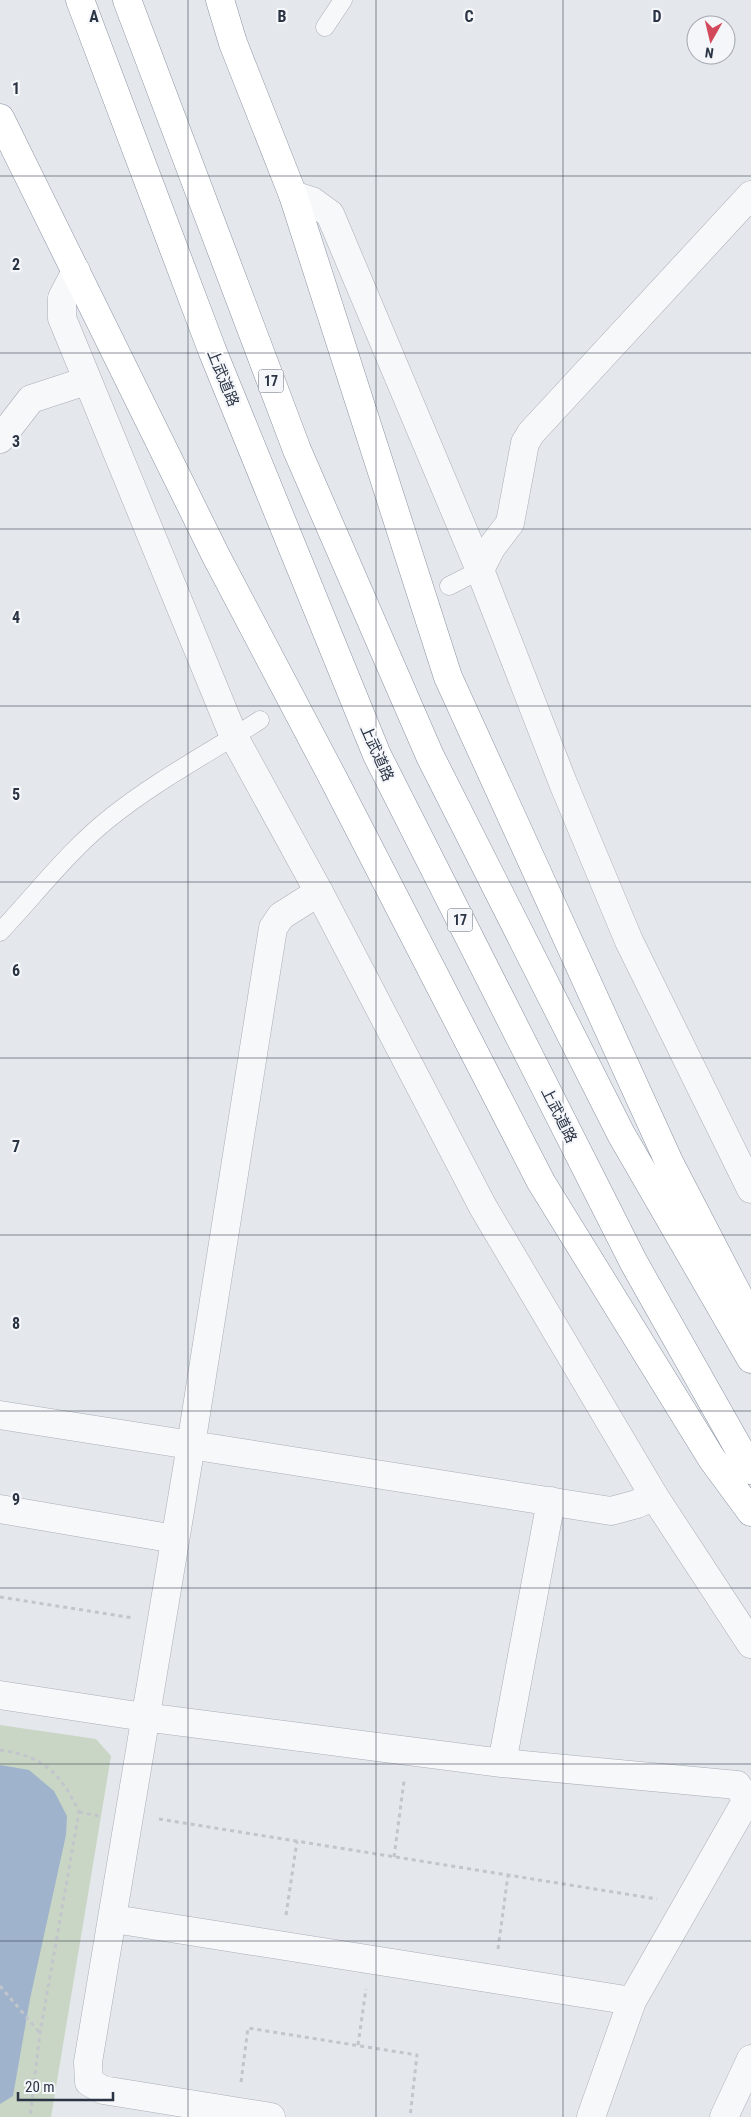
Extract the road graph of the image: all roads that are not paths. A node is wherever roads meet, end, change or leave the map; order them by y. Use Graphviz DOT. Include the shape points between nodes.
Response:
graph roads {
  1 [pos="80,0"];
  2 [pos="127,0"];
  3 [pos="220,0"];
  4 [pos="343,0"];
  5 [pos="324,27"];
  6 [pos="0,99"];
  7 [pos="4,125"];
  8 [pos="293,195"];
  9 [pos="751,195"];
  10 [pos="76,271"];
  11 [pos="86,381"];
  12 [pos="0,439"];
  13 [pos="480,570"];
  14 [pos="449,586"];
  15 [pos="260,720"];
  16 [pos="234,737"];
  17 [pos="319,892"];
  18 [pos="0,932"];
  19 [pos="751,1189"];
  20 [pos="751,1320"];
  21 [pos="751,1359"];
  22 [pos="0,1415"];
  23 [pos="191,1445"];
  24 [pos="751,1470"];
  25 [pos="654,1496"];
  26 [pos="551,1502"];
  27 [pos="0,1509"];
  28 [pos="751,1512"];
  29 [pos="175,1539"];
  30 [pos="751,1644"];
  31 [pos="0,1695"];
  32 [pos="144,1717"];
  33 [pos="502,1763"];
  34 [pos="114,1919"];
  35 [pos="632,2001"];
  36 [pos="751,2059"];
  37 [pos="271,2117"];
  38 [pos="591,2117"];
  39 [pos="724,2117"];
  1 -- 24 [label="highway, 上武道路 / 17" via="212,350 377,755 634,1263"];
  2 -- 21 [label="highway, 17" via="297,450 430,756 621,1134"];
  3 -- 8 [label="highway" via="233,43"];
  4 -- 5 [label="lane"];
  6 -- 7 [label="highway"];
  7 -- 10 [label="highway"];
  8 -- 13 [label="street" via="312,201 330,214"];
  8 -- 20 [label="highway" via="448,676 670,1164"];
  9 -- 13 [label="street" via="531,433 525,444 510,523 491,548"];
  10 -- 11 [label="street" via="62,298 62,318"];
  10 -- 28 [label="highway" via="216,556 541,1182 707,1451"];
  11 -- 12 [label="street" via="31,399"];
  11 -- 16 [label="street"];
  13 -- 14 [label="lane"];
  13 -- 19 [label="street" via="562,783 629,941"];
  15 -- 16 [label="lane"];
  16 -- 17 [label="street"];
  16 -- 18 [label="lane" via="111,817 86,839"];
  17 -- 23 [label="street" via="281,916 273,928"];
  17 -- 25 [label="street" via="483,1207"];
  22 -- 23 [label="street"];
  23 -- 26 [label="street"];
  23 -- 29 [label="street"];
  25 -- 26 [label="street" via="611,1511"];
  25 -- 30 [label="street"];
  26 -- 33 [label="street"];
  27 -- 29 [label="street"];
  29 -- 32 [label="street"];
  31 -- 32 [label="street"];
  32 -- 33 [label="street"];
  32 -- 34 [label="street" via="117,1815"];
  33 -- 35 [label="street" via="737,1785 744,1794 745,1803"];
  34 -- 35 [label="street"];
  34 -- 37 [label="street" via="88,2062 88,2082 103,2090"];
  35 -- 38 [label="street"];
  36 -- 39 [label="street"];
}
